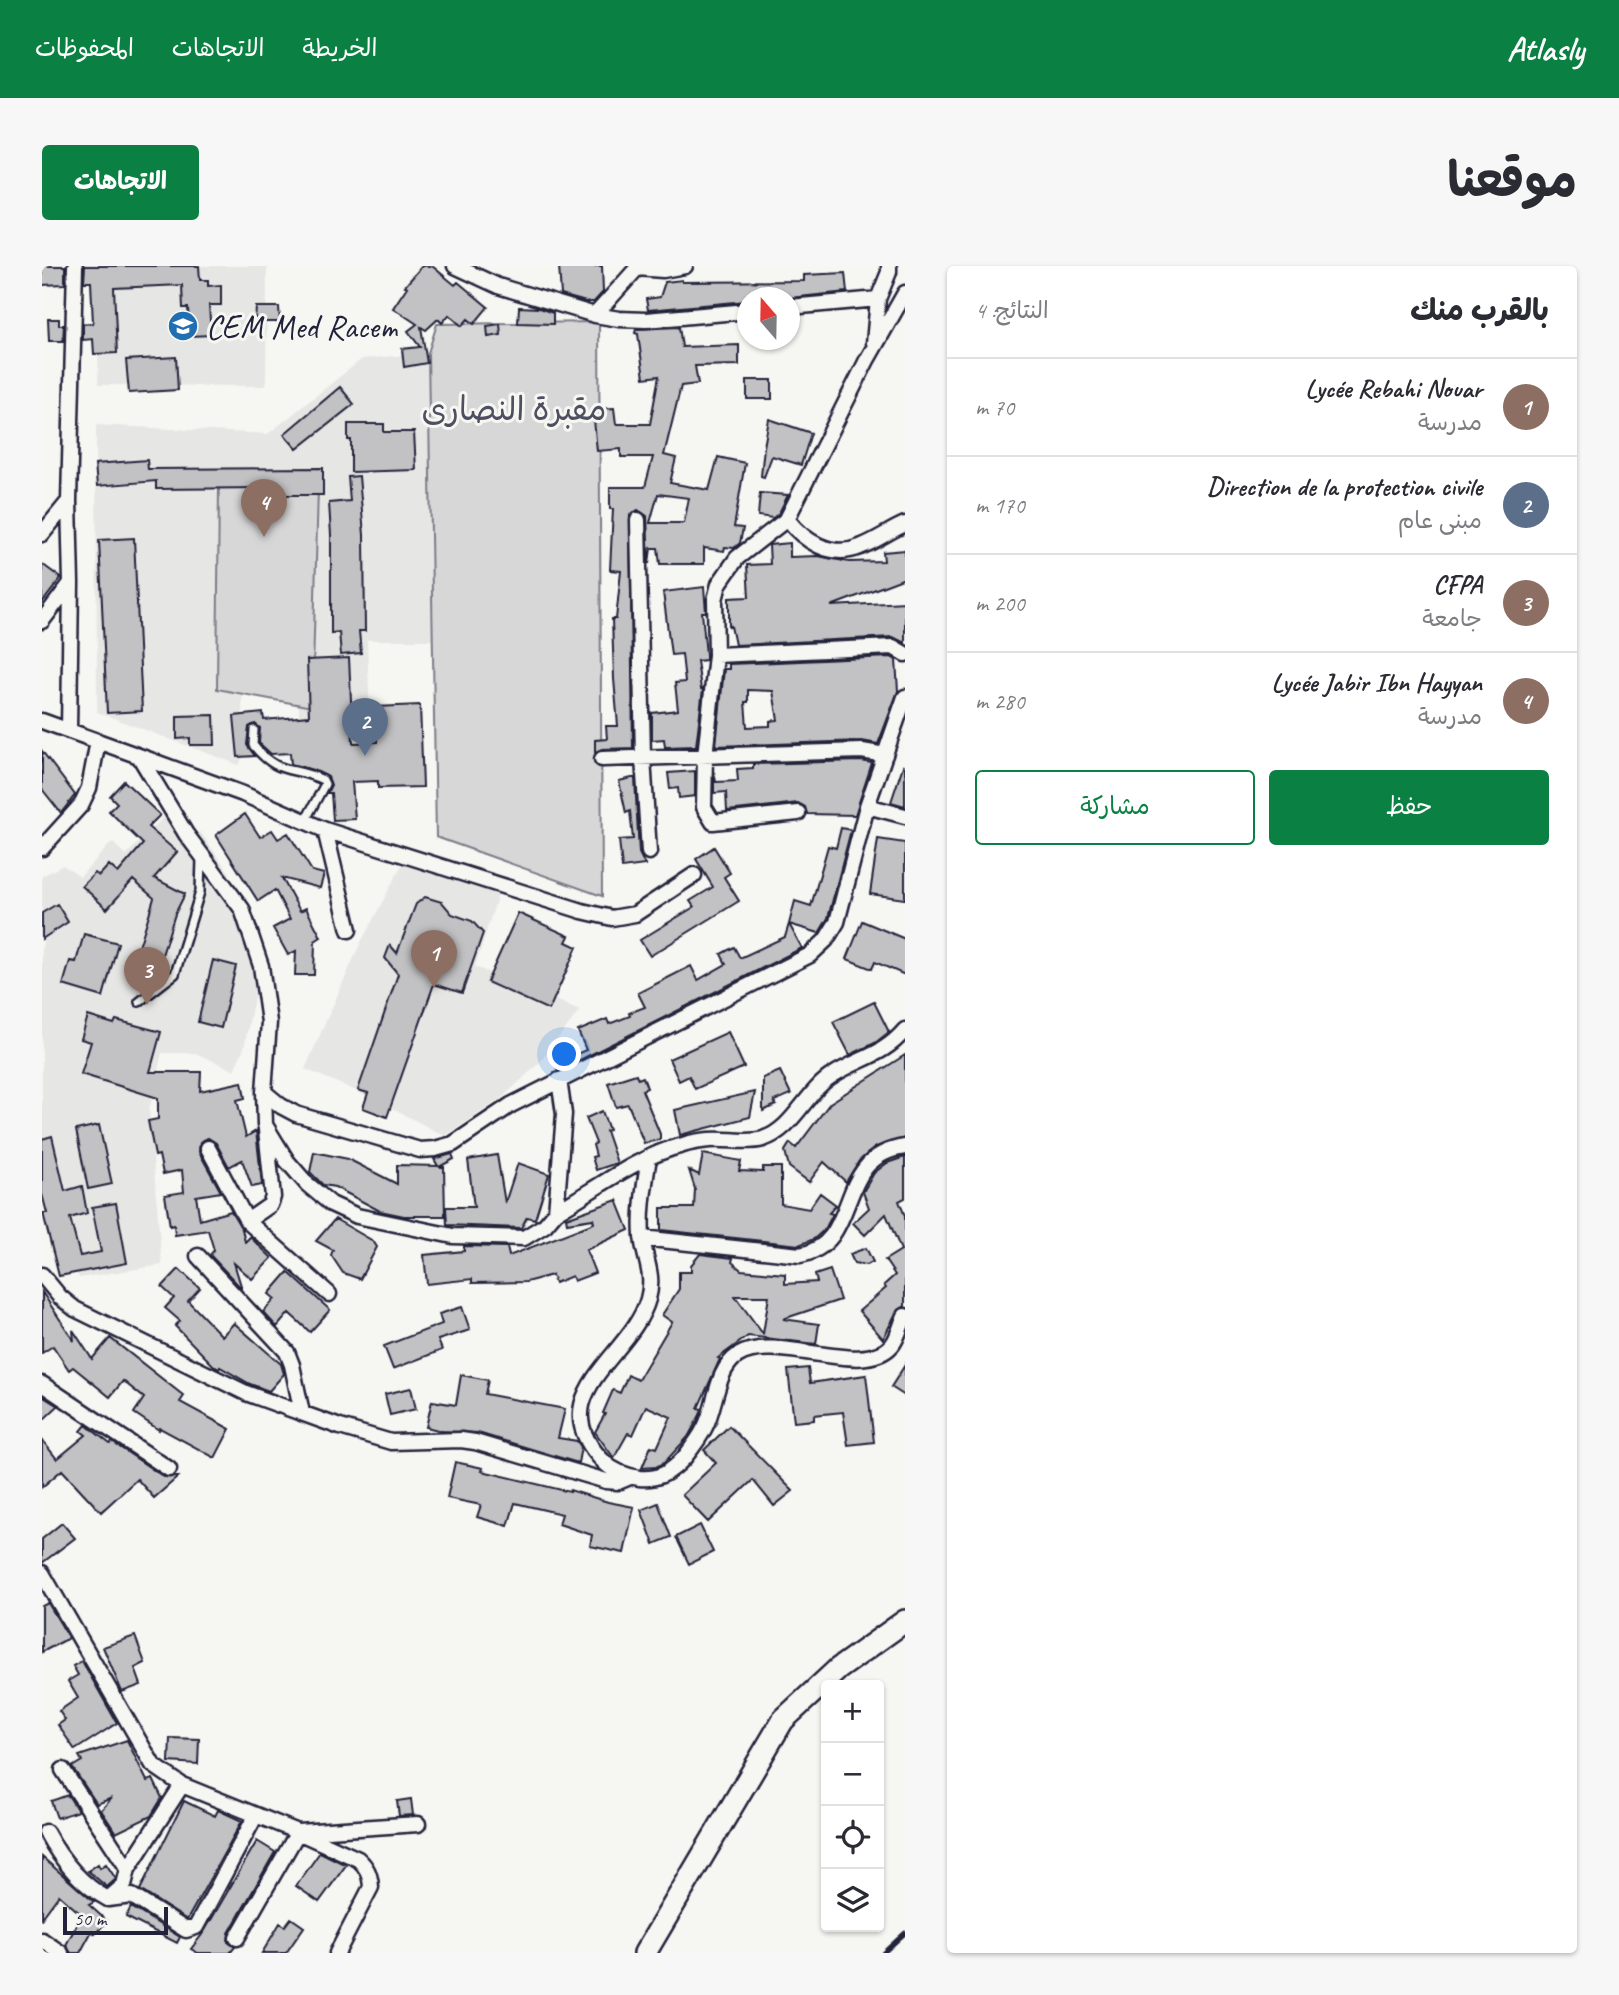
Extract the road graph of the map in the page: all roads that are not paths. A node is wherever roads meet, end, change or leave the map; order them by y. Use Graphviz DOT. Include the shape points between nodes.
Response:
graph roads {
  1 [pos="75,266"];
  2 [pos="455,266"];
  3 [pos="685,266"];
  4 [pos="889,266"];
  5 [pos="637,267"];
  6 [pos="905,293"];
  7 [pos="878,299"];
  8 [pos="800,306"];
  9 [pos="737,312"];
  10 [pos="595,315"];
  11 [pos="867,360"];
  12 [pos="69,501"];
  13 [pos="787,519"];
  14 [pos="638,520"];
  15 [pos="905,524"];
  16 [pos="42,534"];
  17 [pos="71,583"];
  18 [pos="42,621"];
  19 [pos="905,654"];
  20 [pos="716,655"];
  21 [pos="905,697"];
  22 [pos="42,721"];
  23 [pos="254,730"];
  24 [pos="69,731"];
  25 [pos="98,741"];
  26 [pos="885,755"];
  27 [pos="139,756"];
  28 [pos="705,756"];
  29 [pos="643,758"];
  30 [pos="602,759"];
  31 [pos="867,806"];
  32 [pos="799,813"];
  33 [pos="905,816"];
  34 [pos="305,821"];
  35 [pos="325,831"];
  36 [pos="42,848"];
  37 [pos="649,852"];
  38 [pos="201,854"];
  39 [pos="694,875"];
  40 [pos="349,930"];
  41 [pos="139,1002"];
  42 [pos="905,1030"];
  43 [pos="559,1080"];
  44 [pos="264,1092"];
  45 [pos="265,1125"];
  46 [pos="905,1147"];
  47 [pos="208,1148"];
  48 [pos="649,1157"];
  49 [pos="556,1212"];
  50 [pos="247,1220"];
  51 [pos="642,1238"];
  52 [pos="198,1256"];
  53 [pos="42,1275"];
  54 [pos="329,1294"];
  55 [pos="905,1316"];
  56 [pos="42,1384"];
  57 [pos="302,1413"];
  58 [pos="169,1469"];
  59 [pos="631,1477"];
  60 [pos="42,1573"];
  61 [pos="905,1621"];
  62 [pos="63,1770"];
  63 [pos="182,1785"];
  64 [pos="256,1815"];
  65 [pos="418,1824"];
  66 [pos="46,1832"];
  67 [pos="298,1832"];
  68 [pos="128,1869"];
  69 [pos="108,1899"];
  70 [pos="237,1938"];
  71 [pos="42,1940"];
  72 [pos="61,1953"];
  73 [pos="337,1953"];
  74 [pos="645,1953"];
  1 -- 12 [label="street"];
  2 -- 10 [label="street" via="499,286"];
  3 -- 5 [label="street" via="663,270"];
  4 -- 7 [label="street"];
  5 -- 10 [label="street"];
  6 -- 11 [label="street"];
  7 -- 8 [label="street"];
  7 -- 11 [label="street" via="875,341"];
  9 -- 10 [label="street" via="646,320"];
  11 -- 13 [label="street"];
  12 -- 16 [label="street"];
  12 -- 17 [label="street"];
  13 -- 15 [label="street" via="804,538 838,550 857,549"];
  13 -- 20 [label="street" via="737,558 719,583"];
  14 -- 29 [label="street"];
  17 -- 18 [label="street"];
  17 -- 24 [label="street"];
  19 -- 20 [label="street" via="893,647"];
  20 -- 28 [label="street"];
  21 -- 26 [label="street"];
  22 -- 24 [label="street"];
  23 -- 34 [label="lane" via="253,745 265,760 323,780"];
  24 -- 25 [label="street"];
  25 -- 27 [label="street"];
  25 -- 36 [label="street" via="81,805"];
  26 -- 28 [label="street" via="862,751"];
  26 -- 31 [label="street"];
  27 -- 34 [label="street"];
  27 -- 38 [label="street"];
  28 -- 29 [label="street"];
  28 -- 32 [label="street" via="704,807 713,822"];
  29 -- 30 [label="street"];
  29 -- 37 [label="street"];
  31 -- 33 [label="street"];
  31 -- 43 [label="street" via="837,922 810,956"];
  34 -- 35 [label="street"];
  35 -- 39 [label="street" via="612,918 635,914"];
  35 -- 40 [label="street"];
  38 -- 41 [label="lane" via="200,892 176,974"];
  38 -- 44 [label="street" via="242,909 261,966 269,1022"];
  42 -- 48 [label="street" via="886,1048 833,1074 783,1128 763,1139 711,1139"];
  43 -- 44 [label="street" via="453,1144 420,1150 296,1114"];
  43 -- 49 [label="street" via="564,1114"];
  44 -- 45 [label="street"];
  45 -- 49 [label="street" via="307,1184 331,1204 357,1216 453,1236 524,1238"];
  45 -- 50 [label="street" via="273,1197 270,1205"];
  46 -- 51 [label="street" via="877,1157 864,1168 838,1226 827,1244 814,1253"];
  47 -- 50 [label="street"];
  48 -- 49 [label="street"];
  48 -- 51 [label="street"];
  50 -- 54 [label="street"];
  51 -- 59 [label="street" via="651,1273 649,1298 638,1323 593,1378 581,1408 591,1447 607,1465"];
  52 -- 57 [label="street" via="287,1352"];
  53 -- 57 [label="street" via="75,1309 246,1393"];
  55 -- 59 [label="street" via="892,1346 875,1355 857,1358 769,1348 736,1356 726,1368 706,1426 686,1456 672,1472 650,1479"];
  56 -- 58 [label="street"];
  57 -- 59 [label="street" via="391,1442 475,1442 606,1481"];
  60 -- 63 [label="street" via="153,1765"];
  61 -- 74 [label="main road" via="838,1668 783,1720"];
  62 -- 68 [label="street"];
  63 -- 64 [label="street"];
  63 -- 68 [label="street"];
  64 -- 67 [label="street"];
  64 -- 69 [label="street" via="197,1927 186,1930 132,1896"];
  65 -- 67 [label="street"];
  66 -- 69 [label="street" via="85,1884"];
  67 -- 70 [label="street"];
  67 -- 73 [label="street" via="358,1859 370,1876 372,1887"];
  68 -- 69 [label="street" via="124,1885"];
  71 -- 72 [label="street"];
}
